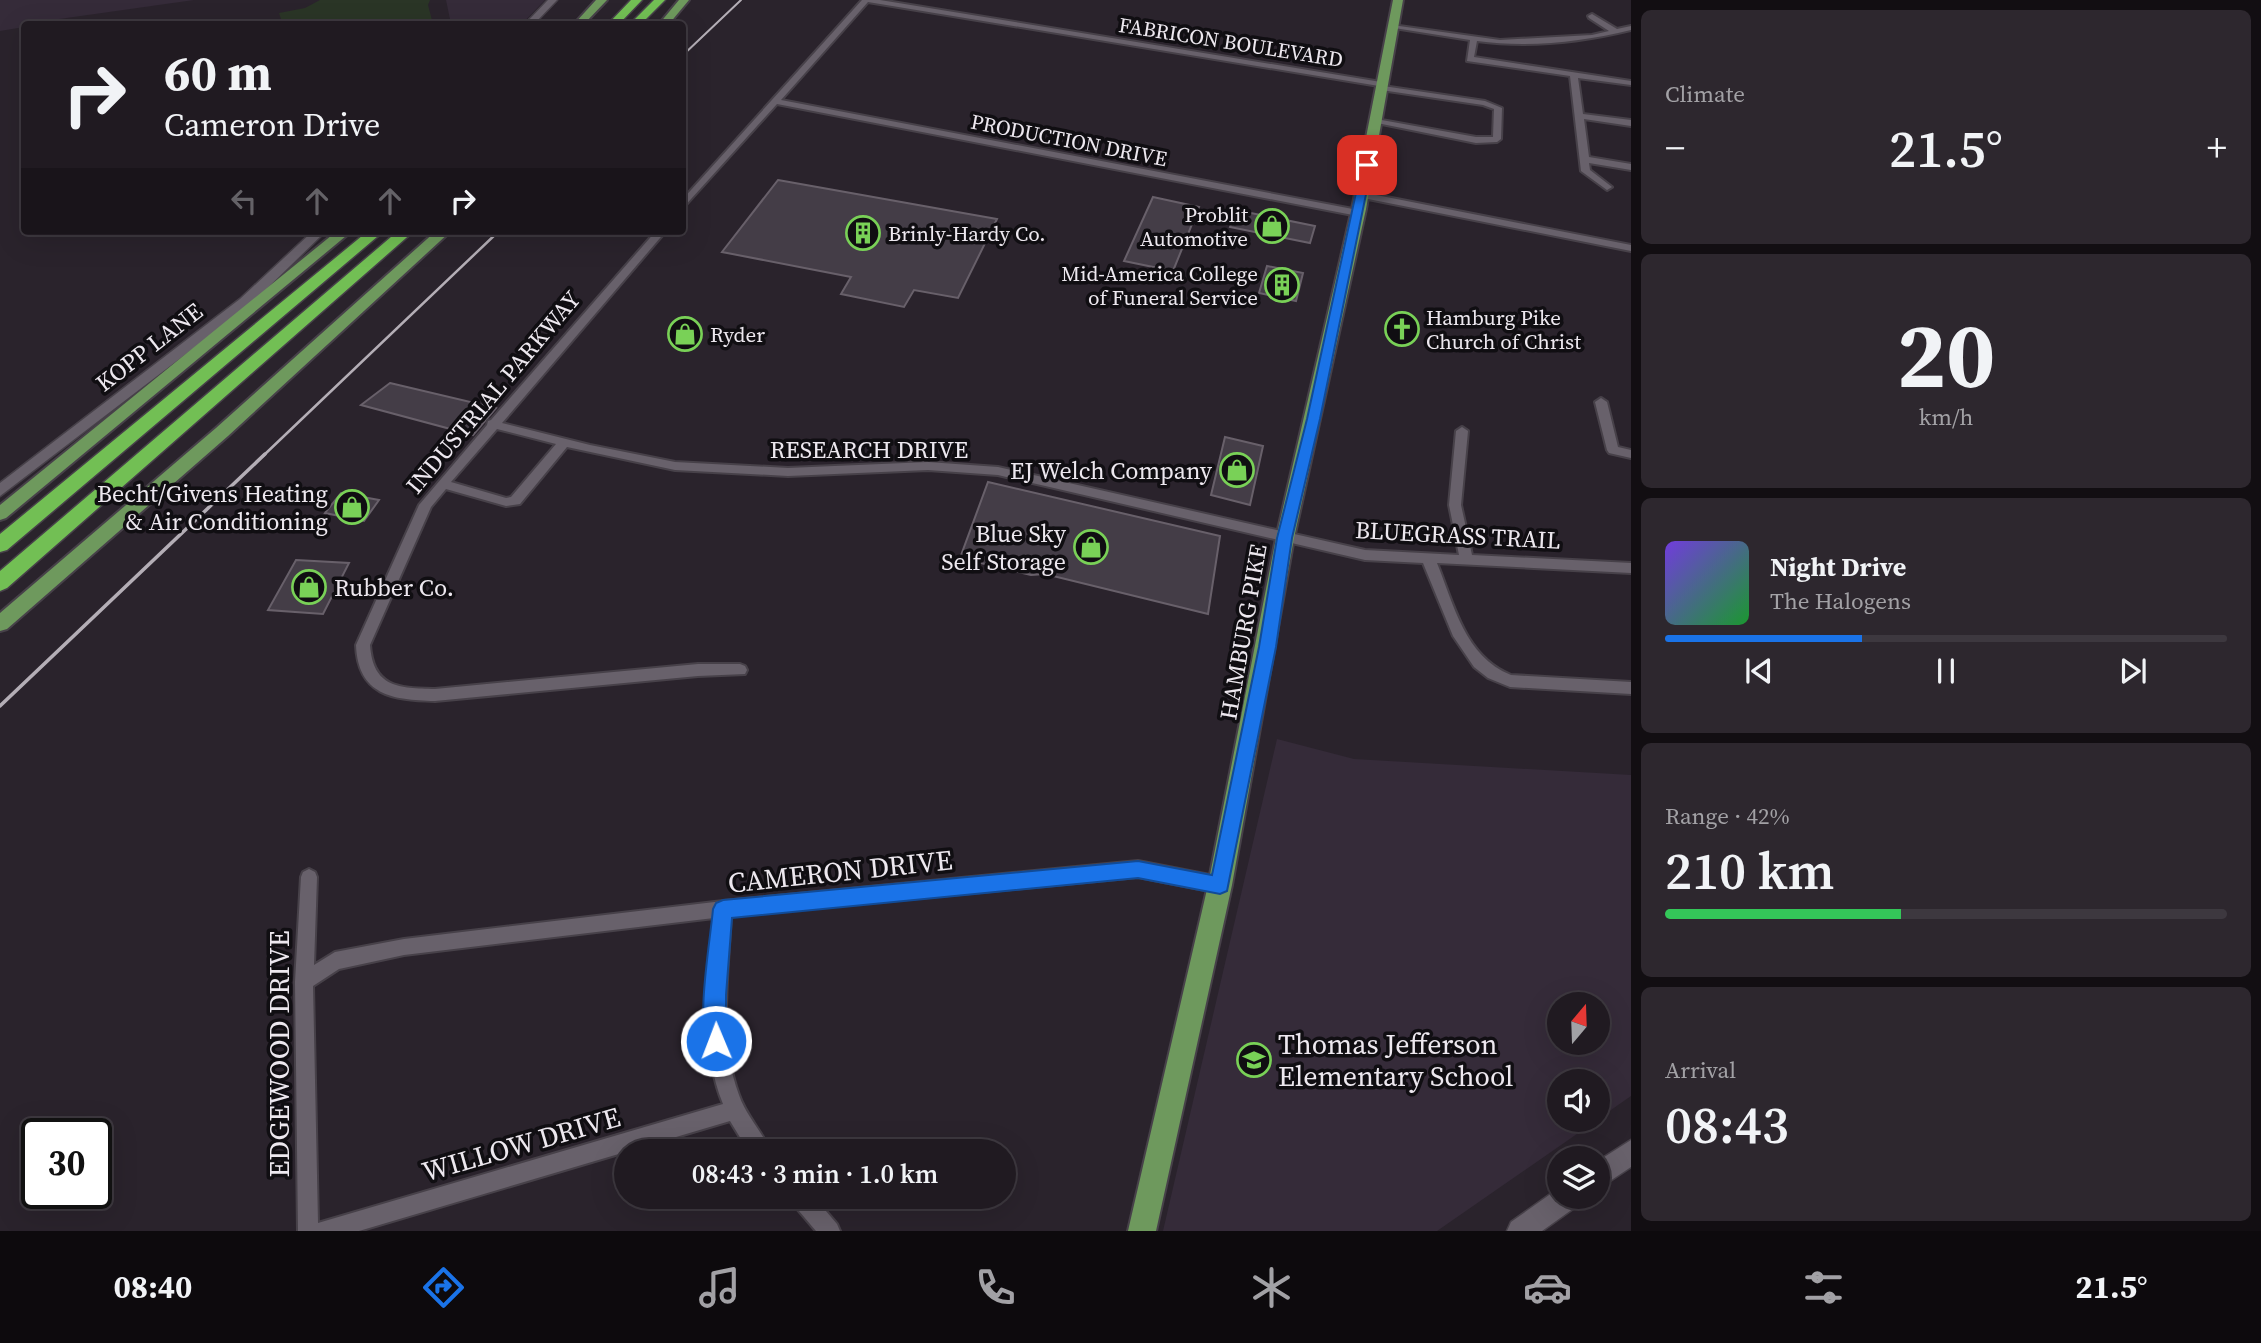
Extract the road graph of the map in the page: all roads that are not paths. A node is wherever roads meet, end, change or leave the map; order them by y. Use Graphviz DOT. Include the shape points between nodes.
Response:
graph roads {
  1 [pos="553,0"];
  2 [pos="602,0"];
  3 [pos="637,0"];
  4 [pos="660,0"];
  5 [pos="684,0"];
  6 [pos="867,0"];
  7 [pos="1398,0"];
  8 [pos="1592,16"];
  9 [pos="531,21"];
  10 [pos="582,21"];
  11 [pos="617,21"];
  12 [pos="638,21"];
  13 [pos="666,21"];
  14 [pos="1392,27"];
  15 [pos="1631,28"];
  16 [pos="1615,31"];
  17 [pos="1474,39"];
  18 [pos="1574,75"];
  19 [pos="1631,83"];
  20 [pos="1381,86"];
  21 [pos="774,101"];
  22 [pos="1581,116"];
  23 [pos="1376,122"];
  24 [pos="1631,123"];
  25 [pos="1583,159"];
  26 [pos="1631,167"];
  27 [pos="1607,187"];
  28 [pos="686,201"];
  29 [pos="1359,204"];
  30 [pos="316,235"];
  31 [pos="340,235"];
  32 [pos="356,235"];
  33 [pos="372,235"];
  34 [pos="402,235"];
  35 [pos="418,235"];
  36 [pos="440,235"];
  37 [pos="657,235"];
  38 [pos="1631,248"];
  39 [pos="340,290"];
  40 [pos="292,302"];
  41 [pos="1601,402"];
  42 [pos="492,424"];
  43 [pos="1462,431"];
  44 [pos="564,443"];
  45 [pos="1631,454"];
  46 [pos="442,484"];
  47 [pos="0,491"];
  48 [pos="0,514"];
  49 [pos="1284,538"];
  50 [pos="0,545"];
  51 [pos="1466,558"];
  52 [pos="1429,560"];
  53 [pos="1631,568"];
  54 [pos="0,583"];
  55 [pos="0,624"];
  56 [pos="740,670"];
  57 [pos="1631,688"];
  58 [pos="309,877"];
  59 [pos="1220,885"];
  60 [pos="723,909"];
  61 [pos="304,982"];
  62 [pos="734,1111"];
  63 [pos="752,1139"];
  64 [pos="1631,1152"];
  65 [pos="1610,1167"];
  66 [pos="811,1209"];
  67 [pos="1551,1209"];
  68 [pos="308,1231"];
  69 [pos="324,1231"];
  70 [pos="830,1231"];
  71 [pos="1142,1231"];
  72 [pos="1520,1231"];
  1 -- 9 [label="street"];
  2 -- 10 [label="main road"];
  3 -- 11 [label="highway"];
  4 -- 12 [label="highway"];
  5 -- 13 [label="main road"];
  6 -- 20 [label="street, FABRICON BOULEVARD"];
  6 -- 21 [label="street"];
  7 -- 14 [label="main road, HAMBURG PIKE"];
  8 -- 16 [label="street"];
  14 -- 17 [label="street"];
  14 -- 20 [label="main road, HAMBURG PIKE"];
  15 -- 16 [label="street"];
  16 -- 17 [label="street" via="1592,37"];
  17 -- 18 [label="street" via="1470,59"];
  18 -- 19 [label="street"];
  18 -- 22 [label="street"];
  20 -- 23 [label="main road, HAMBURG PIKE"];
  20 -- 23 [label="street, FABRICON BOULEVARD" via="1498,108 1497,139 1476,140"];
  21 -- 28 [label="street"];
  21 -- 29 [label="street, PRODUCTION DRIVE"];
  22 -- 24 [label="street"];
  22 -- 25 [label="street"];
  23 -- 29 [label="main road, HAMBURG PIKE"];
  25 -- 26 [label="street"];
  25 -- 27 [label="street" via="1586,171"];
  29 -- 38 [label="street, PRODUCTION DRIVE"];
  29 -- 49 [label="main road, HAMBURG PIKE"];
  30 -- 47 [label="street, KOPP LANE" via="245,302"];
  31 -- 48 [label="main road"];
  32 -- 40 [label="highway" via="305,280"];
  33 -- 40 [label="highway"];
  34 -- 39 [label="highway"];
  35 -- 39 [label="highway" via="369,275"];
  36 -- 55 [label="main road"];
  37 -- 42 [label="street, INDUSTRIAL PARKWAY"];
  39 -- 54 [label="highway"];
  40 -- 50 [label="highway"];
  41 -- 45 [label="street" via="1613,450"];
  42 -- 44 [label="street, RESEARCH DRIVE"];
  42 -- 46 [label="street, INDUSTRIAL PARKWAY"];
  43 -- 51 [label="street" via="1455,505"];
  44 -- 46 [label="street" via="515,501"];
  44 -- 49 [label="street, RESEARCH DRIVE" via="675,466 788,472 928,466 998,471"];
  46 -- 56 [label="street, INDUSTRIAL PARKWAY" via="418,519 363,645 366,669 382,686 402,695 435,695"];
  49 -- 52 [label="street, BLUEGRASS TRAIL" via="1345,552"];
  49 -- 59 [label="main road, HAMBURG PIKE" via="1268,647"];
  51 -- 52 [label="street, BLUEGRASS TRAIL"];
  51 -- 53 [label="street, BLUEGRASS TRAIL"];
  52 -- 57 [label="street" via="1470,657 1493,677"];
  58 -- 61 [label="street, EDGEWOOD DRIVE"];
  59 -- 60 [label="street, CAMERON DRIVE" via="1138,869"];
  59 -- 71 [label="main road, HAMBURG PIKE"];
  60 -- 61 [label="street, CAMERON DRIVE" via="404,947 335,961"];
  60 -- 62 [label="street" via="716,1041"];
  61 -- 68 [label="street, EDGEWOOD DRIVE"];
  62 -- 63 [label="street"];
  62 -- 69 [label="street, WILLOW DRIVE"];
  64 -- 65 [label="street"];
  66 -- 70 [label="street"];
  67 -- 72 [label="street"];
}
